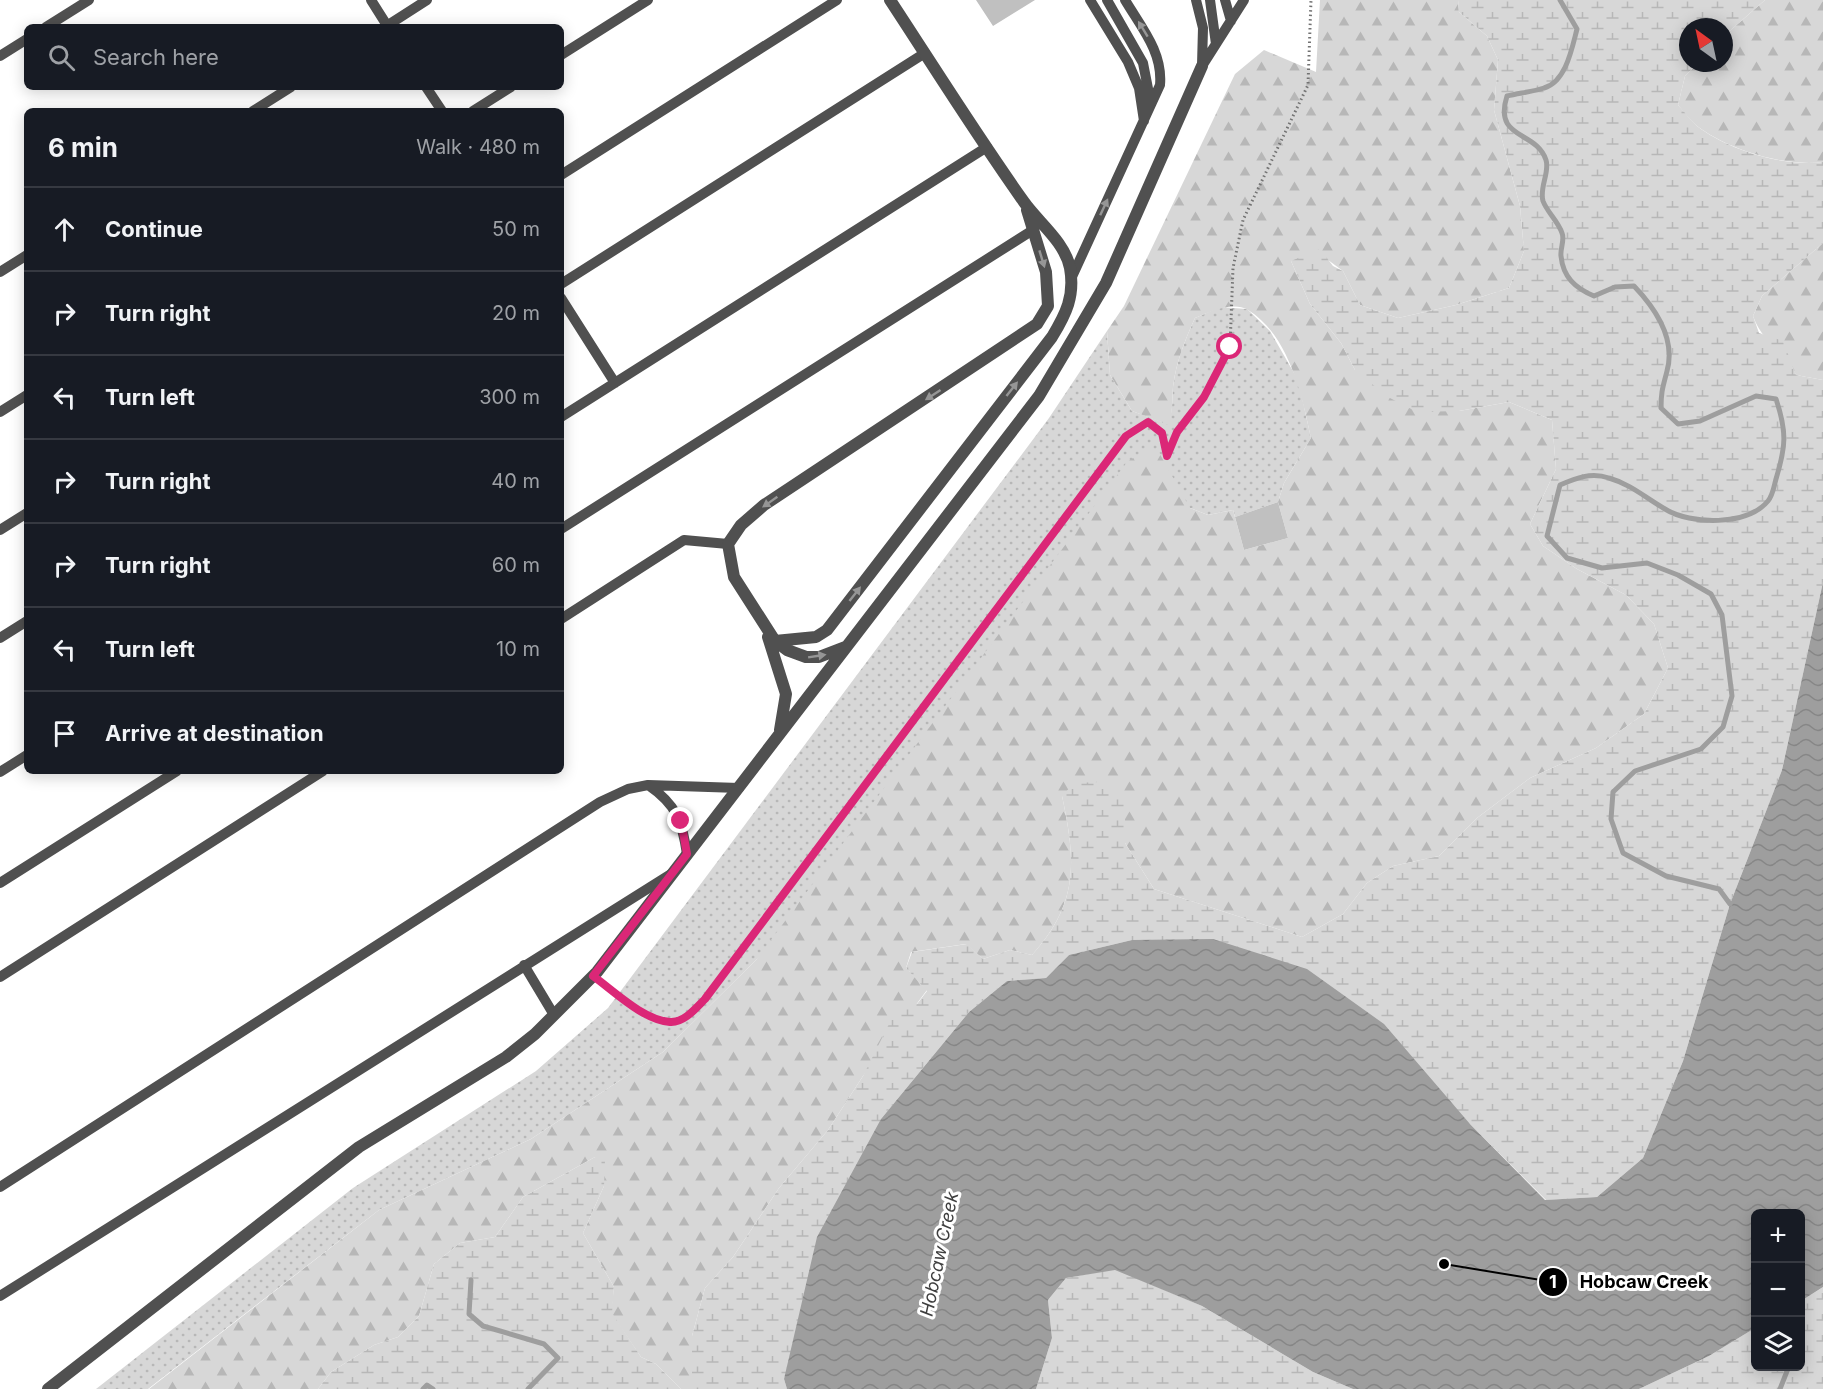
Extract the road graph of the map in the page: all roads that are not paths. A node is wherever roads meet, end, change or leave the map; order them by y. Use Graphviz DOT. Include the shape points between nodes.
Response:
graph roads {
  1 [pos="89,0"];
  2 [pos="371,0"];
  3 [pos="428,0"];
  4 [pos="648,0"];
  5 [pos="837,0"];
  6 [pos="890,0"];
  7 [pos="1090,0"];
  8 [pos="1107,0"];
  9 [pos="1125,0"];
  10 [pos="1196,0"];
  11 [pos="1210,0"];
  12 [pos="1225,0"];
  13 [pos="1240,3"];
  14 [pos="1231,21"];
  15 [pos="51,24"];
  16 [pos="385,24"];
  17 [pos="392,24"];
  18 [pos="24,41"];
  19 [pos="1216,45"];
  20 [pos="564,53"];
  21 [pos="925,53"];
  22 [pos="0,56"];
  23 [pos="1202,66"];
  24 [pos="286,90"];
  25 [pos="428,90"];
  26 [pos="506,90"];
  27 [pos="1151,104"];
  28 [pos="258,108"];
  29 [pos="440,108"];
  30 [pos="478,108"];
  31 [pos="1144,121"];
  32 [pos="987,147"];
  33 [pos="564,173"];
  34 [pos="1025,203"];
  35 [pos="1033,230"];
  36 [pos="24,257"];
  37 [pos="0,272"];
  38 [pos="1071,279"];
  39 [pos="564,282"];
  40 [pos="564,303"];
  41 [pos="615,382"];
  42 [pos="24,396"];
  43 [pos="0,412"];
  44 [pos="564,415"];
  45 [pos="24,515"];
  46 [pos="564,526"];
  47 [pos="0,530"];
  48 [pos="728,544"];
  49 [pos="564,617"];
  50 [pos="761,620"];
  51 [pos="24,623"];
  52 [pos="0,638"];
  53 [pos="774,641"];
  54 [pos="847,647"];
  55 [pos="778,736"];
  56 [pos="24,757"];
  57 [pos="0,772"];
  58 [pos="172,774"];
  59 [pos="318,774"];
  60 [pos="648,785"];
  61 [pos="739,788"];
  62 [pos="687,854"];
  63 [pos="674,872"];
  64 [pos="0,883"];
  65 [pos="524,964"];
  66 [pos="0,977"];
  67 [pos="554,1015"];
  68 [pos="0,1187"];
  69 [pos="0,1296"];
  70 [pos="48,1389"];
  1 -- 15 [label="lane"];
  2 -- 16 [label="lane"];
  3 -- 17 [label="lane"];
  4 -- 20 [label="lane"];
  5 -- 33 [label="lane"];
  6 -- 21 [label="street"];
  7 -- 31 [label="lane" via="1128,62 1139,88"];
  8 -- 27 [label="lane" via="1143,63"];
  27 -- 9 [label="lane, one-way" via="1160,85 1161,70 1155,49"];
  10 -- 23 [label="lane" via="1203,28"];
  11 -- 19 [label="lane"];
  12 -- 14 [label="lane"];
  13 -- 14 [label="lane"];
  14 -- 19 [label="lane"];
  18 -- 22 [label="lane"];
  19 -- 23 [label="lane"];
  21 -- 32 [label="street"];
  21 -- 39 [label="lane"];
  23 -- 54 [label="street" via="1106,283 1039,396"];
  24 -- 28 [label="lane"];
  25 -- 29 [label="lane"];
  26 -- 30 [label="lane"];
  27 -- 31 [label="lane"];
  38 -- 31 [label="lane, one-way"];
  32 -- 34 [label="street"];
  32 -- 41 [label="lane"];
  34 -- 35 [label="street"];
  34 -- 38 [label="street" via="1057,242 1070,266"];
  35 -- 46 [label="lane"];
  35 -- 48 [label="street, one-way" via="1046,272 1048,306 1037,324 764,505 741,525"];
  36 -- 37 [label="lane"];
  53 -- 38 [label="street, one-way" via="816,637 827,630 1052,337 1067,312"];
  40 -- 41 [label="lane"];
  41 -- 44 [label="lane"];
  42 -- 43 [label="lane"];
  45 -- 47 [label="lane"];
  48 -- 49 [label="lane" via="684,540"];
  48 -- 50 [label="street" via="734,577"];
  50 -- 53 [label="street"];
  50 -- 55 [label="street" via="786,694"];
  51 -- 52 [label="lane"];
  53 -- 54 [label="street, one-way" via="806,657 819,657"];
  54 -- 55 [label="street"];
  55 -- 61 [label="street"];
  56 -- 57 [label="lane"];
  58 -- 64 [label="lane"];
  59 -- 66 [label="lane"];
  60 -- 61 [label="lane"];
  60 -- 62 [label="lane" via="667,798 681,821"];
  60 -- 68 [label="lane" via="600,802"];
  61 -- 62 [label="street"];
  62 -- 63 [label="street"];
  63 -- 65 [label="lane"];
  63 -- 67 [label="street" via="593,976"];
  65 -- 67 [label="lane"];
  65 -- 69 [label="lane"];
  67 -- 70 [label="street" via="506,1056 359,1147"];
}
